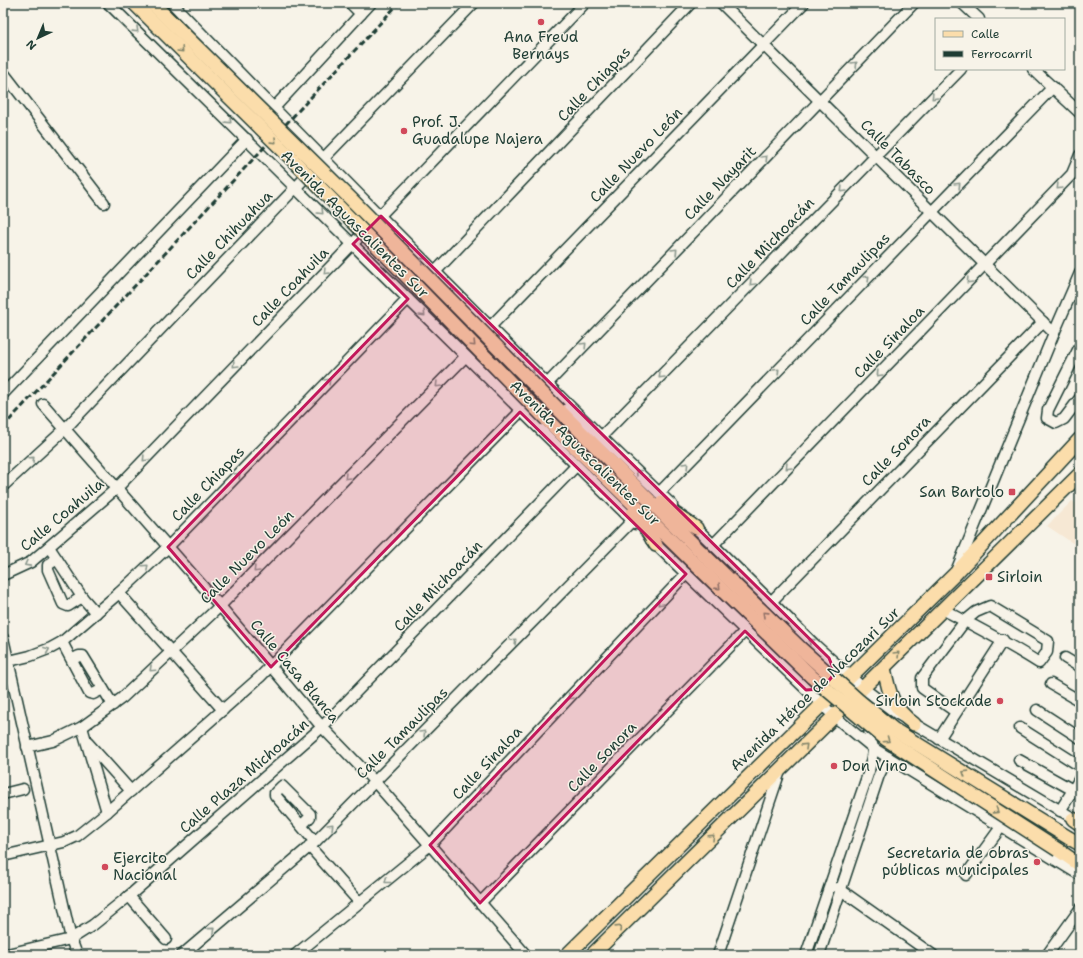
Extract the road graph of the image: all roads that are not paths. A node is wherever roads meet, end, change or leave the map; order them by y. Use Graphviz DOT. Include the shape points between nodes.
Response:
graph roads {
  1 [pos="108,3"];
  2 [pos="134,3"];
  3 [pos="152,3"];
  4 [pos="172,3"];
  5 [pos="350,3"];
  6 [pos="371,3"];
  7 [pos="474,3"];
  8 [pos="585,3"];
  9 [pos="691,3"];
  10 [pos="721,3"];
  11 [pos="804,3"];
  12 [pos="914,3"];
  13 [pos="962,3"];
  14 [pos="361,14"];
  15 [pos="978,18"];
  16 [pos="763,45"];
  17 [pos="224,58"];
  18 [pos="960,70"];
  19 [pos="1034,70"];
  20 [pos="3,72"];
  21 [pos="1053,87"];
  22 [pos="195,88"];
  23 [pos="819,101"];
  24 [pos="272,109"];
  25 [pos="1080,113"];
  26 [pos="247,139"];
  27 [pos="1080,155"];
  28 [pos="876,156"];
  29 [pos="323,158"];
  30 [pos="296,187"];
  31 [pos="104,203"];
  32 [pos="932,212"];
  33 [pos="381,216"];
  34 [pos="353,244"];
  35 [pos="985,264"];
  36 [pos="435,272"];
  37 [pos="1080,273"];
  38 [pos="408,299"];
  39 [pos="1043,322"];
  40 [pos="490,327"];
  41 [pos="1054,333"];
  42 [pos="1080,346"];
  43 [pos="465,357"];
  44 [pos="548,383"];
  45 [pos="3,394"];
  46 [pos="1080,398"];
  47 [pos="43,404"];
  48 [pos="520,412"];
  49 [pos="65,429"];
  50 [pos="601,437"];
  51 [pos="1080,438"];
  52 [pos="576,466"];
  53 [pos="1077,481"];
  54 [pos="3,486"];
  55 [pos="117,488"];
  56 [pos="635,488"];
  57 [pos="659,493"];
  58 [pos="623,495"];
  59 [pos="632,521"];
  60 [pos="696,528"];
  61 [pos="656,545"];
  62 [pos="713,545"];
  63 [pos="49,547"];
  64 [pos="168,547"];
  65 [pos="57,559"];
  66 [pos="686,574"];
  67 [pos="955,574"];
  68 [pos="3,575"];
  69 [pos="119,593"];
  70 [pos="82,597"];
  71 [pos="771,602"];
  72 [pos="220,606"];
  73 [pos="942,609"];
  74 [pos="96,613"];
  75 [pos="965,621"];
  76 [pos="745,631"];
  77 [pos="3,638"];
  78 [pos="1003,640"];
  79 [pos="62,642"];
  80 [pos="171,651"];
  81 [pos="830,658"];
  82 [pos="1065,658"];
  83 [pos="10,661"];
  84 [pos="270,667"];
  85 [pos="1080,667"];
  86 [pos="884,668"];
  87 [pos="850,677"];
  88 [pos="1051,684"];
  89 [pos="863,688"];
  90 [pos="806,690"];
  91 [pos="1080,701"];
  92 [pos="113,705"];
  93 [pos="822,705"];
  94 [pos="223,710"];
  95 [pos="1037,710"];
  96 [pos="956,712"];
  97 [pos="896,713"];
  98 [pos="835,717"];
  99 [pos="914,724"];
  100 [pos="82,727"];
  101 [pos="322,727"];
  102 [pos="1020,728"];
  103 [pos="1080,738"];
  104 [pos="939,739"];
  105 [pos="86,740"];
  106 [pos="27,746"];
  107 [pos="873,748"];
  108 [pos="888,757"];
  109 [pos="1019,760"];
  110 [pos="1080,766"];
  111 [pos="780,770"];
  112 [pos="266,776"];
  113 [pos="1080,778"];
  114 [pos="375,782"];
  115 [pos="23,788"];
  116 [pos="1073,790"];
  117 [pos="131,791"];
  118 [pos="3,794"];
  119 [pos="1060,811"];
  120 [pos="107,812"];
  121 [pos="1078,822"];
  122 [pos="1001,827"];
  123 [pos="1075,841"];
  124 [pos="312,844"];
  125 [pos="430,845"];
  126 [pos="50,846"];
  127 [pos="3,856"];
  128 [pos="1080,865"];
  129 [pos="966,875"];
  130 [pos="1080,875"];
  131 [pos="830,882"];
  132 [pos="842,891"];
  133 [pos="130,896"];
  134 [pos="360,903"];
  135 [pos="480,903"];
  136 [pos="1080,909"];
  137 [pos="71,939"];
  138 [pos="166,939"];
  139 [pos="3,955"];
  140 [pos="77,955"];
  141 [pos="182,955"];
  142 [pos="295,955"];
  143 [pos="526,955"];
  144 [pos="567,955"];
  145 [pos="592,955"];
  146 [pos="718,955"];
  147 [pos="806,955"];
  148 [pos="819,955"];
  149 [pos="933,955"];
  150 [pos="1047,955"];
  1 -- 22 [label="street, Avenida Aguascalientes Sur, one-way"];
  2 -- 58 [label="main road, Avenida Aguascalientes Sur, one-way, bridge" via="290,157"];
  3 -- 56 [label="main road, Avenida Aguascalientes Sur, bridge" via="350,198"];
  4 -- 17 [label="street, Avenida Aguascalientes Sur"];
  5 -- 14 [label="street"];
  6 -- 14 [label="street"];
  7 -- 29 [label="street, Calle Chihuahua"];
  8 -- 33 [label="street, Calle Coahuila"];
  9 -- 36 [label="street, Calle Chiapas"];
  10 -- 16 [label="street, Calle Tabasco"];
  11 -- 16 [label="street, Calle Nuevo León"];
  23 -- 12 [label="street, Calle Nayarit, one-way"];
  13 -- 15 [label="street"];
  14 -- 24 [label="street"];
  16 -- 23 [label="street, Calle Tabasco"];
  16 -- 40 [label="street, Calle Nuevo León"];
  17 -- 22 [label="street"];
  17 -- 24 [label="street, Avenida Aguascalientes Sur"];
  18 -- 28 [label="street, Calle Michoacán, one-way"];
  19 -- 21 [label="street"];
  20 -- 31 [label="street"];
  21 -- 25 [label="street"];
  32 -- 21 [label="street, Calle Tamaulipas, one-way"];
  22 -- 26 [label="street, Avenida Aguascalientes Sur, one-way"];
  23 -- 28 [label="street, Calle Tabasco"];
  44 -- 23 [label="street, Calle Nayarit, one-way"];
  24 -- 29 [label="street, Avenida Aguascalientes Sur"];
  26 -- 30 [label="street, Avenida Aguascalientes Sur"];
  26 -- 45 [label="street"];
  27 -- 35 [label="street, Calle Sinaloa, one-way" via="1072,174"];
  28 -- 32 [label="street, Calle Tabasco"];
  28 -- 50 [label="street, Calle Michoacán, one-way"];
  29 -- 30 [label="street, Calle Chihuahua"];
  29 -- 33 [label="street, Avenida Aguascalientes Sur"];
  30 -- 34 [label="street, Avenida Aguascalientes Sur, one-way"];
  30 -- 49 [label="street, Calle Chihuahua"];
  32 -- 35 [label="street, Calle Tabasco"];
  57 -- 32 [label="street, Calle Tamaulipas, one-way"];
  33 -- 34 [label="street, Calle Coahuila"];
  36 -- 33 [label="street, Avenida Aguascalientes Sur, one-way"];
  34 -- 38 [label="street, Avenida Aguascalientes Sur"];
  34 -- 55 [label="street, Calle Coahuila, one-way"];
  35 -- 39 [label="street, Calle Tabasco"];
  35 -- 62 [label="street, Calle Sinaloa, one-way"];
  36 -- 40 [label="street, Avenida Aguascalientes Sur"];
  37 -- 41 [label="street"];
  38 -- 43 [label="street, Avenida Aguascalientes Sur, one-way"];
  64 -- 38 [label="street, Calle Chiapas, one-way"];
  39 -- 41 [label="street, Calle Tabasco"];
  39 -- 71 [label="street, Calle Sonora"];
  44 -- 40 [label="street, Avenida Aguascalientes Sur, one-way"];
  41 -- 67 [label="street"];
  42 -- 46 [label="street" via="1048,410 1047,418 1056,423 1064,419"];
  43 -- 48 [label="street, Avenida Aguascalientes Sur"];
  43 -- 72 [label="street, Calle Nuevo León, one-way"];
  44 -- 50 [label="street, Avenida Aguascalientes Sur"];
  47 -- 49 [label="street, Calle Casa Blanca"];
  48 -- 52 [label="street, Avenida Aguascalientes Sur"];
  48 -- 84 [label="street"];
  54 -- 49 [label="street, Calle Chihuahua, one-way"];
  49 -- 55 [label="street, Calle Casa Blanca"];
  57 -- 50 [label="street, Avenida Aguascalientes Sur, one-way"];
  51 -- 67 [label="main road, Avenida Héroe de Nacozari Sur"];
  52 -- 59 [label="street, Avenida Aguascalientes Sur"];
  52 -- 101 [label="street, Calle Michoacán"];
  53 -- 73 [label="main road"];
  55 -- 63 [label="street, Calle Coahuila"];
  55 -- 64 [label="street, Calle Casa Blanca"];
  56 -- 60 [label="main road" via="653,495"];
  123 -- 56 [label="main road, Avenida Aguascalientes Sur, one-way, bridge" via="887,724 858,701"];
  57 -- 60 [label="street, Avenida Aguascalientes Sur"];
  58 -- 61 [label="main road" via="630,512 644,526"];
  58 -- 128 [label="main road, Avenida Aguascalientes Sur, one-way, bridge" via="812,677 886,739"];
  59 -- 61 [label="street, Avenida Aguascalientes Sur"];
  114 -- 59 [label="street, Calle Tamaulipas, one-way"];
  60 -- 62 [label="street, Avenida Aguascalientes Sur"];
  61 -- 66 [label="street, Avenida Aguascalientes Sur"];
  62 -- 71 [label="street, Avenida Aguascalientes Sur"];
  63 -- 65 [label="street"];
  63 -- 68 [label="street, Calle Coahuila, one-way" via="31,562"];
  69 -- 64 [label="street, Calle Chiapas, one-way"];
  64 -- 72 [label="street, Calle Casa Blanca"];
  65 -- 70 [label="street"];
  65 -- 70 [label="street" via="47,567 63,604 68,606"];
  66 -- 76 [label="street, Avenida Aguascalientes Sur"];
  66 -- 125 [label="street, Calle Sinaloa, one-way"];
  67 -- 87 [label="main road, Avenida Héroe de Nacozari Sur"];
  69 -- 74 [label="street, Calle Chiapas"];
  69 -- 80 [label="street"];
  70 -- 74 [label="street"];
  81 -- 71 [label="street, Avenida Aguascalientes Sur, one-way"];
  72 -- 80 [label="street, Calle Nuevo León"];
  72 -- 84 [label="street, Calle Casa Blanca"];
  73 -- 75 [label="street"];
  86 -- 73 [label="main road, one-way"];
  74 -- 79 [label="street, Calle Chiapas"];
  75 -- 78 [label="street"];
  75 -- 78 [label="street" via="976,612 990,606 1048,641 1047,652 1039,663"];
  75 -- 96 [label="street" via="922,678 922,688"];
  76 -- 90 [label="street, Avenida Aguascalientes Sur"];
  76 -- 135 [label="street, Calle Sonora"];
  77 -- 83 [label="street"];
  78 -- 96 [label="street"];
  83 -- 79 [label="street, Calle Chiapas, one-way" via="30,656"];
  79 -- 92 [label="street" via="72,660 83,656"];
  80 -- 92 [label="street, Calle Nuevo León, one-way"];
  80 -- 94 [label="street"];
  81 -- 87 [label="street, Avenida Aguascalientes Sur"];
  81 -- 90 [label="street" via="835,673 832,680 817,691"];
  82 -- 85 [label="street"];
  83 -- 106 [label="street"];
  84 -- 94 [label="street"];
  84 -- 101 [label="street, Calle Casa Blanca"];
  86 -- 89 [label="main road"];
  86 -- 99 [label="main road" via="892,700 901,714"];
  87 -- 89 [label="street, Avenida Aguascalientes Sur"];
  87 -- 93 [label="main road, Avenida Héroe de Nacozari Sur"];
  88 -- 91 [label="street"];
  89 -- 97 [label="street, Avenida Aguascalientes Sur"];
  89 -- 98 [label="main road"];
  90 -- 93 [label="street, Avenida Aguascalientes Sur"];
  92 -- 100 [label="street, Calle Nuevo León"];
  93 -- 98 [label="street, Avenida Aguascalientes Sur"];
  93 -- 144 [label="main road, Avenida Héroe de Nacozari Sur"];
  94 -- 117 [label="street"];
  95 -- 103 [label="street"];
  96 -- 104 [label="street"];
  97 -- 99 [label="street, Avenida Aguascalientes Sur"];
  97 -- 107 [label="street" via="886,712 878,716 870,727 869,737"];
  98 -- 107 [label="street, Avenida Aguascalientes Sur"];
  111 -- 98 [label="main road, one-way"];
  99 -- 104 [label="street, Avenida Aguascalientes Sur"];
  100 -- 105 [label="street"];
  100 -- 106 [label="street, Calle Nuevo León" via="53,741"];
  101 -- 112 [label="street, Calle Plaza Michoacán"];
  101 -- 114 [label="street, Calle Casa Blanca"];
  102 -- 110 [label="street"];
  104 -- 119 [label="street, Avenida Aguascalientes Sur"];
  105 -- 117 [label="street"];
  105 -- 120 [label="street"];
  106 -- 126 [label="street"];
  107 -- 108 [label="street, Avenida Aguascalientes Sur"];
  107 -- 131 [label="street" via="869,771"];
  108 -- 122 [label="street, Avenida Aguascalientes Sur"];
  108 -- 132 [label="street"];
  109 -- 116 [label="street"];
  145 -- 111 [label="main road, one-way"];
  111 -- 146 [label="street"];
  112 -- 124 [label="street" via="278,790 284,787 310,814 302,825"];
  112 -- 133 [label="street, Calle Plaza Michoacán"];
  113 -- 116 [label="street"];
  124 -- 114 [label="street, Calle Tamaulipas, one-way"];
  114 -- 125 [label="street, Calle Casa Blanca"];
  115 -- 118 [label="street"];
  116 -- 119 [label="street"];
  117 -- 120 [label="street"];
  119 -- 121 [label="street, Avenida Aguascalientes Sur"];
  120 -- 126 [label="street" via="77,836"];
  122 -- 129 [label="street"];
  122 -- 130 [label="street, Avenida Aguascalientes Sur"];
  124 -- 134 [label="street"];
  141 -- 124 [label="street, Calle Tamaulipas, one-way"];
  125 -- 134 [label="street, Calle Sinaloa, one-way"];
  125 -- 135 [label="street, Calle Casa Blanca"];
  126 -- 127 [label="street"];
  126 -- 137 [label="street"];
  131 -- 132 [label="street"];
  131 -- 147 [label="street"];
  132 -- 148 [label="street"];
  132 -- 149 [label="street"];
  133 -- 137 [label="street, Calle Plaza Michoacán"];
  133 -- 138 [label="street"];
  134 -- 142 [label="street, Calle Sinaloa"];
  135 -- 143 [label="street, Calle Casa Blanca"];
  136 -- 150 [label="street"];
  137 -- 139 [label="street, Calle Plaza Michoacán"];
  137 -- 140 [label="street"];
}
